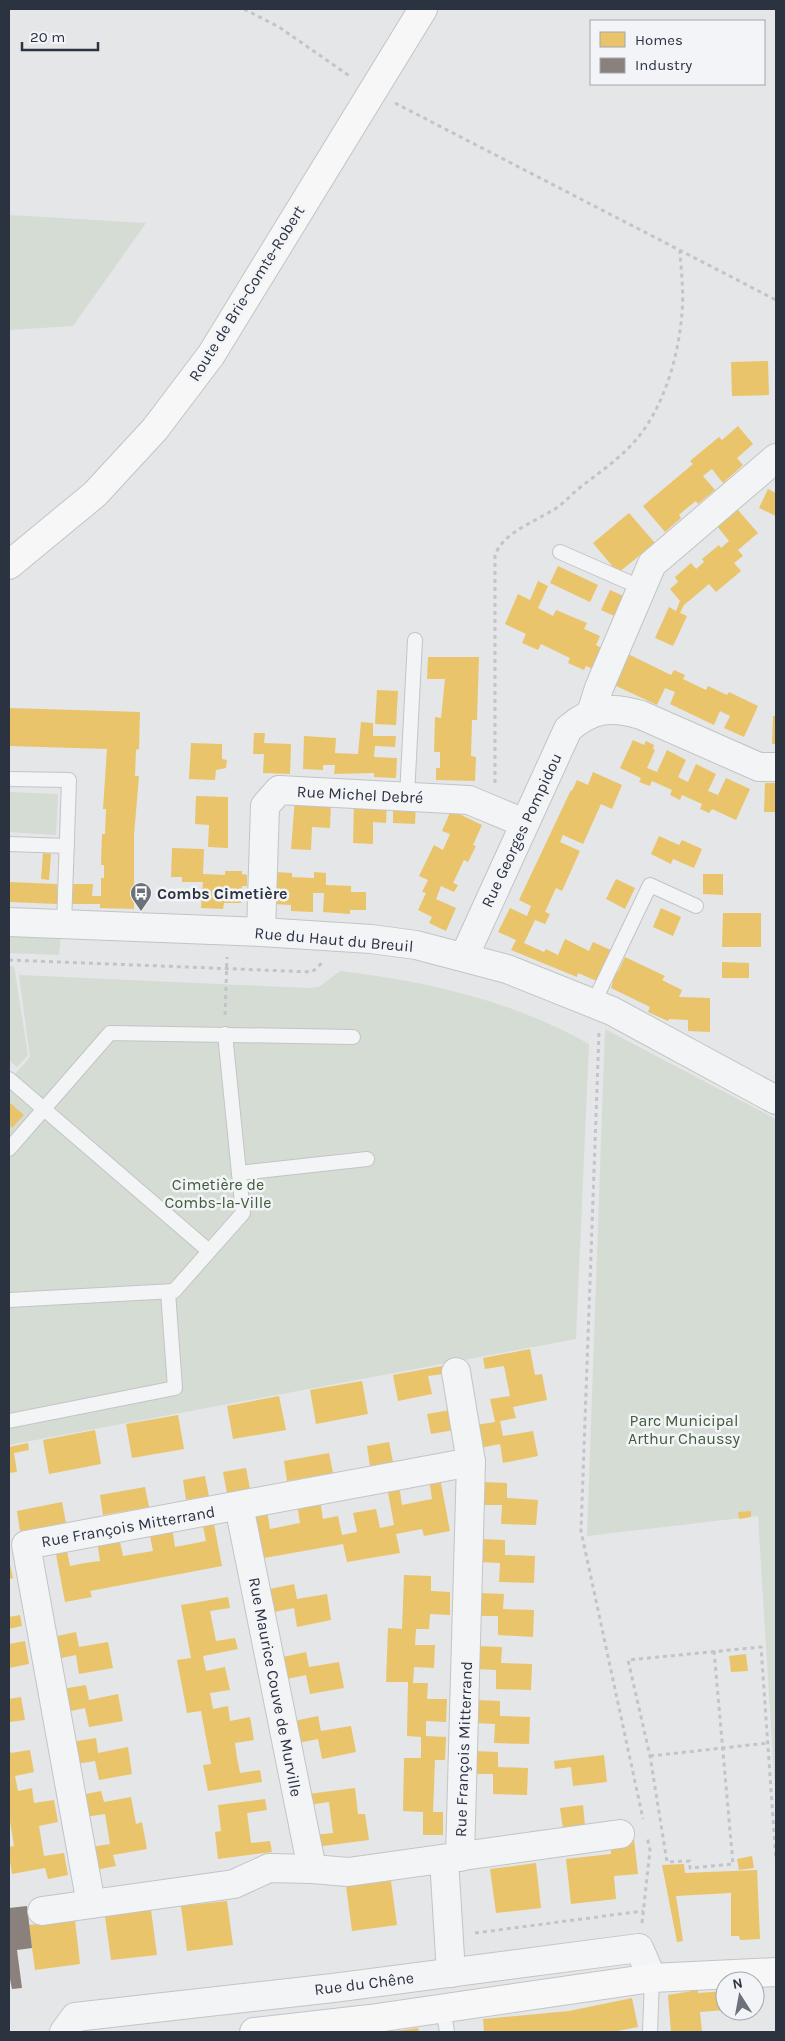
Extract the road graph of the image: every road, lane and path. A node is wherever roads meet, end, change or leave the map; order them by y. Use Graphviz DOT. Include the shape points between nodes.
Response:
graph roads {
  1 [pos="244,9"];
  2 [pos="423,9"];
  3 [pos="372,91"];
  4 [pos="680,250"];
  5 [pos="776,300"];
  6 [pos="776,458"];
  7 [pos="560,552"];
  8 [pos="9,565"];
  9 [pos="642,588"];
  10 [pos="415,640"];
  11 [pos="591,713"];
  12 [pos="776,767"];
  13 [pos="9,779"];
  14 [pos="407,796"];
  15 [pos="495,810"];
  16 [pos="524,823"];
  17 [pos="9,844"];
  18 [pos="67,846"];
  19 [pos="696,906"];
  20 [pos="9,922"];
  21 [pos="64,924"];
  22 [pos="261,932"];
  23 [pos="464,957"];
  24 [pos="9,960"];
  25 [pos="326,960"];
  26 [pos="226,985"];
  27 [pos="603,1007"];
  28 [pos="225,1034"];
  29 [pos="353,1037"];
  30 [pos="9,1079"];
  31 [pos="776,1100"];
  32 [pos="44,1109"];
  33 [pos="9,1149"];
  34 [pos="367,1160"];
  35 [pos="239,1173"];
  36 [pos="209,1251"];
  37 [pos="168,1292"];
  38 [pos="9,1300"];
  39 [pos="456,1372"];
  40 [pos="9,1421"];
  41 [pos="471,1462"];
  42 [pos="239,1506"];
  43 [pos="714,1651"];
  44 [pos="768,1743"];
  45 [pos="723,1748"];
  46 [pos="650,1756"];
  47 [pos="644,1821"];
  48 [pos="633,1832"];
  49 [pos="452,1858"];
  50 [pos="776,1861"];
  51 [pos="312,1869"];
  52 [pos="91,1904"];
  53 [pos="42,1911"];
  54 [pos="448,1936"];
  55 [pos="776,1972"];
  56 [pos="451,1973"];
  57 [pos="652,1978"];
  58 [pos="445,2020"];
  59 [pos="64,2032"];
  60 [pos="254,2032"];
  61 [pos="650,2032"];
  1 -- 3 [label="path" via="279,27"];
  2 -- 3 [label="main road, Route de Brie-Comte-Robert"];
  3 -- 4 [label="path"];
  3 -- 8 [label="main road, Route de Brie-Comte-Robert" via="211,355 155,429 96,494"];
  4 -- 5 [label="path"];
  4 -- 15 [label="path" via="682,311 679,333 672,368 649,422 622,456 561,505 498,546 495,556"];
  6 -- 9 [label="street" via="652,564"];
  7 -- 9 [label="lane"];
  9 -- 11 [label="street"];
  10 -- 14 [label="lane"];
  11 -- 12 [label="street, Rue Georges Pompidou" via="625,710 759,767"];
  11 -- 16 [label="street, Rue Georges Pompidou" via="568,729"];
  13 -- 18 [label="lane" via="70,780"];
  14 -- 15 [label="street, Rue Michel Debré" via="469,800"];
  14 -- 22 [label="street, Rue Michel Debré" via="278,790 265,806"];
  15 -- 16 [label="street, Rue Michel Debré"];
  16 -- 23 [label="street, Rue Georges Pompidou"];
  17 -- 18 [label="lane"];
  18 -- 21 [label="lane"];
  19 -- 27 [label="lane" via="650,885"];
  20 -- 21 [label="street, Rue du Haut du Breuil"];
  21 -- 22 [label="street, Rue du Haut du Breuil"];
  22 -- 23 [label="street, Rue du Haut du Breuil" via="371,939 416,945"];
  23 -- 27 [label="street, Rue du Haut du Breuil" via="507,969"];
  24 -- 25 [label="path" via="312,972"];
  26 -- 28 [label="path"];
  27 -- 31 [label="street, Rue du Haut du Breuil"];
  27 -- 47 [label="path" via="597,1035 581,1531"];
  28 -- 29 [label="lane"];
  28 -- 32 [label="lane" via="110,1032"];
  28 -- 35 [label="lane"];
  30 -- 32 [label="lane"];
  32 -- 33 [label="lane"];
  32 -- 36 [label="lane"];
  34 -- 35 [label="lane"];
  35 -- 36 [label="lane" via="243,1213"];
  36 -- 37 [label="lane" via="174,1291"];
  37 -- 38 [label="lane"];
  37 -- 40 [label="lane" via="175,1388"];
  39 -- 41 [label="street, Rue François Mitterrand"];
  41 -- 42 [label="street, Rue François Mitterrand"];
  41 -- 49 [label="street, Rue François Mitterrand"];
  42 -- 51 [label="street, Rue Maurice Couve de Murville"];
  42 -- 52 [label="street, Rue François Mitterrand" via="26,1545"];
  43 -- 44 [label="path" via="761,1647"];
  43 -- 45 [label="path"];
  43 -- 46 [label="path" via="628,1660"];
  44 -- 45 [label="path"];
  44 -- 50 [label="path"];
  45 -- 46 [label="path"];
  45 -- 46 [label="path" via="733,1864 690,1868 690,1861 667,1862"];
  48 -- 49 [label="street, Rue François Mitterrand"];
  48 -- 54 [label="path" via="650,1850 643,1911"];
  49 -- 51 [label="street, Rue François Mitterrand" via="348,1872"];
  49 -- 54 [label="street, Rue François Mitterrand"];
  51 -- 52 [label="street, Rue François Mitterrand" via="269,1868 234,1884"];
  52 -- 53 [label="street, Rue François Mitterrand"];
  54 -- 56 [label="street, Rue François Mitterrand"];
  55 -- 57 [label="main road"];
  56 -- 57 [label="street, Rue du Chêne" via="639,1948"];
  56 -- 59 [label="street, Rue du Chêne" via="75,2017"];
  57 -- 58 [label="main road"];
  57 -- 61 [label="lane"];
  58 -- 60 [label="main road"];
}
